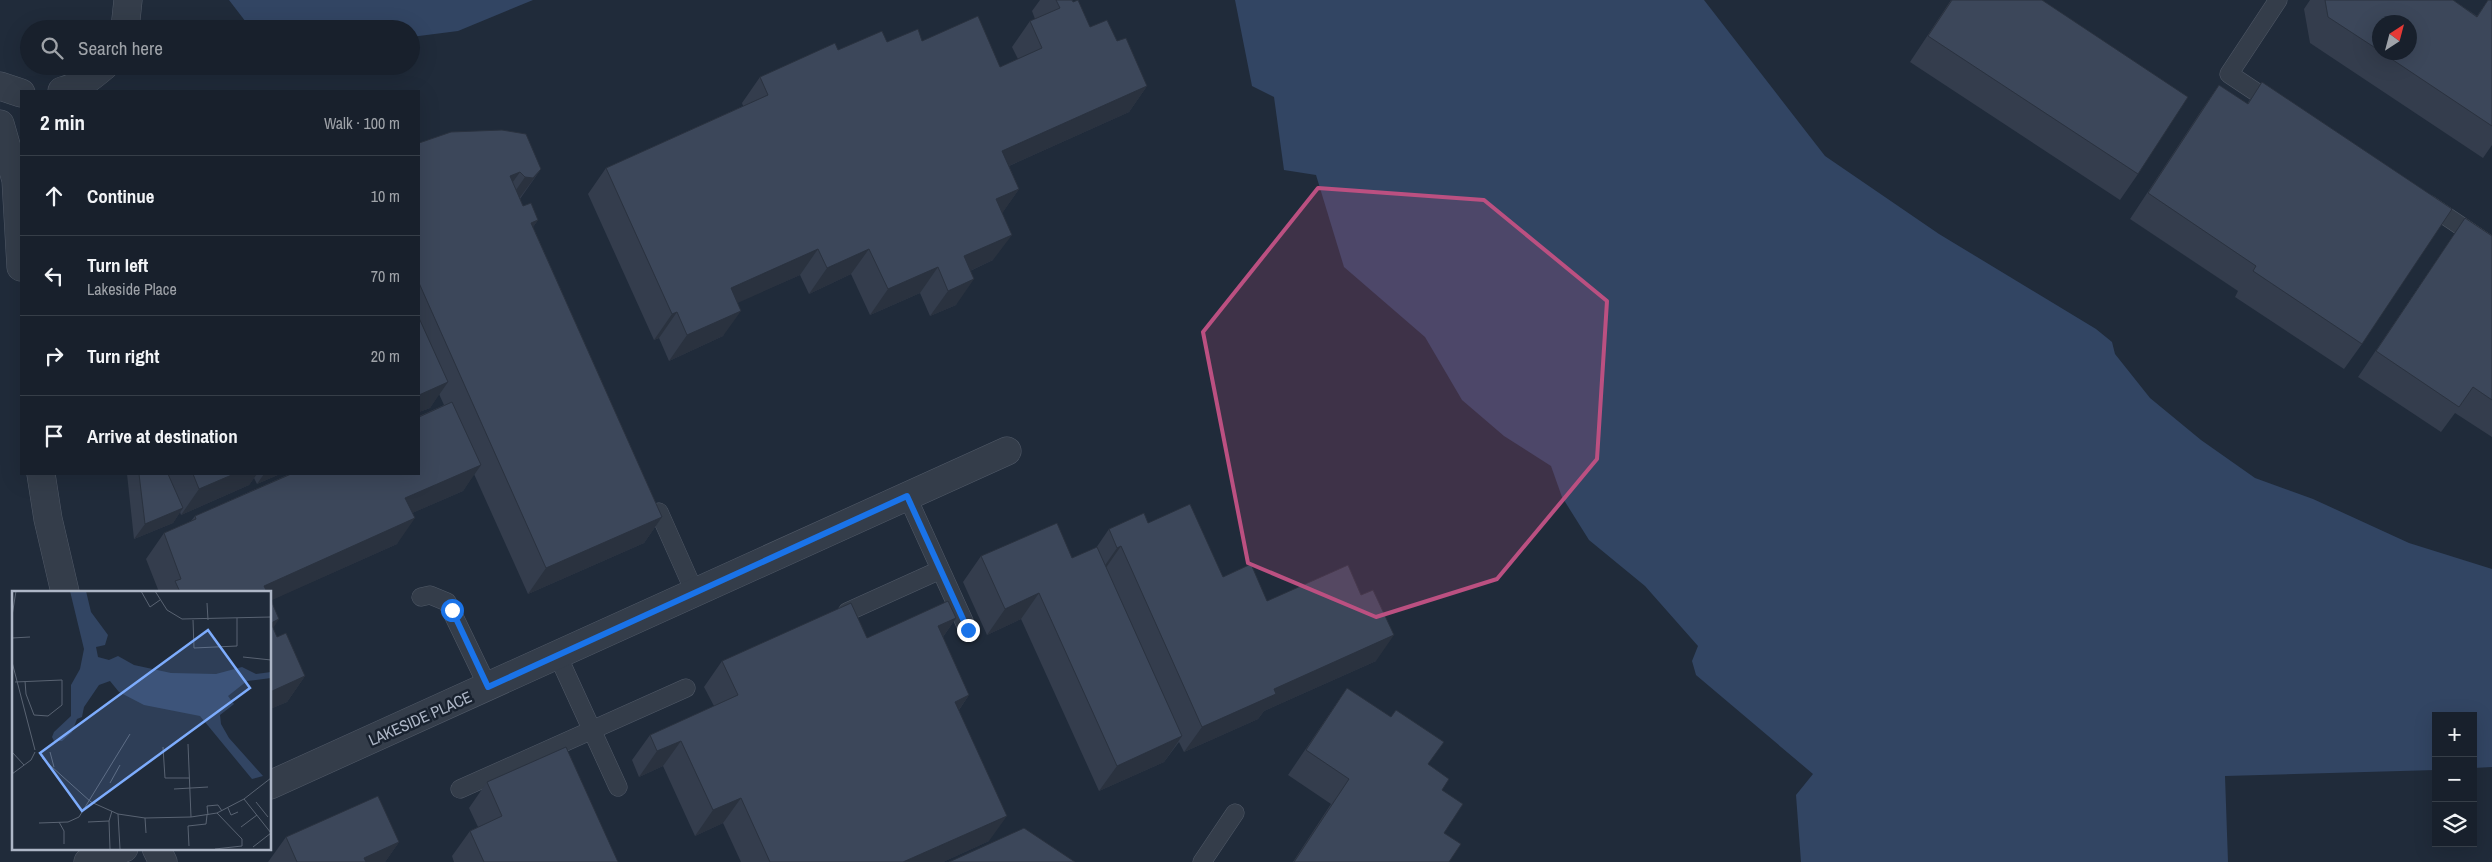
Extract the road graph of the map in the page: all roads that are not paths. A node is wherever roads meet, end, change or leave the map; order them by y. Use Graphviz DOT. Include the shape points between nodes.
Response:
graph roads {
  1 [pos="128,0"];
  2 [pos="2278,0"];
  3 [pos="126,20"];
  4 [pos="94,75"];
  5 [pos="100,75"];
  6 [pos="0,86"];
  7 [pos="64,90"];
  8 [pos="91,90"];
  9 [pos="20,94"];
  10 [pos="2287,112"];
  11 [pos="0,124"];
  12 [pos="2410,193"];
  13 [pos="2492,247"];
  14 [pos="20,250"];
  15 [pos="1007,451"];
  16 [pos="41,475"];
  17 [pos="907,496"];
  18 [pos="659,512"];
  19 [pos="940,570"];
  20 [pos="65,591"];
  21 [pos="695,593"];
  22 [pos="421,597"];
  23 [pos="847,612"];
  24 [pos="968,630"];
  25 [pos="558,656"];
  26 [pos="488,687"];
  27 [pos="686,688"];
  28 [pos="592,730"];
  29 [pos="271,785"];
  30 [pos="618,787"];
  31 [pos="460,790"];
  32 [pos="1235,813"];
  33 [pos="119,850"];
  34 [pos="157,850"];
  35 [pos="88,862"];
  36 [pos="162,862"];
  37 [pos="1202,862"];
  1 -- 3 [label="street"];
  2 -- 10 [label="lane" via="2230,74"];
  4 -- 7 [label="street"];
  5 -- 8 [label="street"];
  6 -- 9 [label="street"];
  11 -- 14 [label="street" via="16,180"];
  12 -- 13 [label="lane"];
  15 -- 17 [label="street, LAKESIDE PLACE"];
  16 -- 20 [label="street"];
  17 -- 19 [label="lane"];
  17 -- 21 [label="street, LAKESIDE PLACE"];
  18 -- 21 [label="lane"];
  19 -- 23 [label="lane"];
  19 -- 24 [label="lane"];
  21 -- 25 [label="street, LAKESIDE PLACE"];
  22 -- 26 [label="lane" via="430,595 447,602"];
  25 -- 26 [label="street, LAKESIDE PLACE"];
  25 -- 28 [label="lane"];
  26 -- 29 [label="street, LAKESIDE PLACE"];
  27 -- 28 [label="lane"];
  28 -- 30 [label="lane"];
  28 -- 31 [label="lane"];
  32 -- 37 [label="lane"];
  33 -- 35 [label="street"];
  34 -- 36 [label="street"];
}
